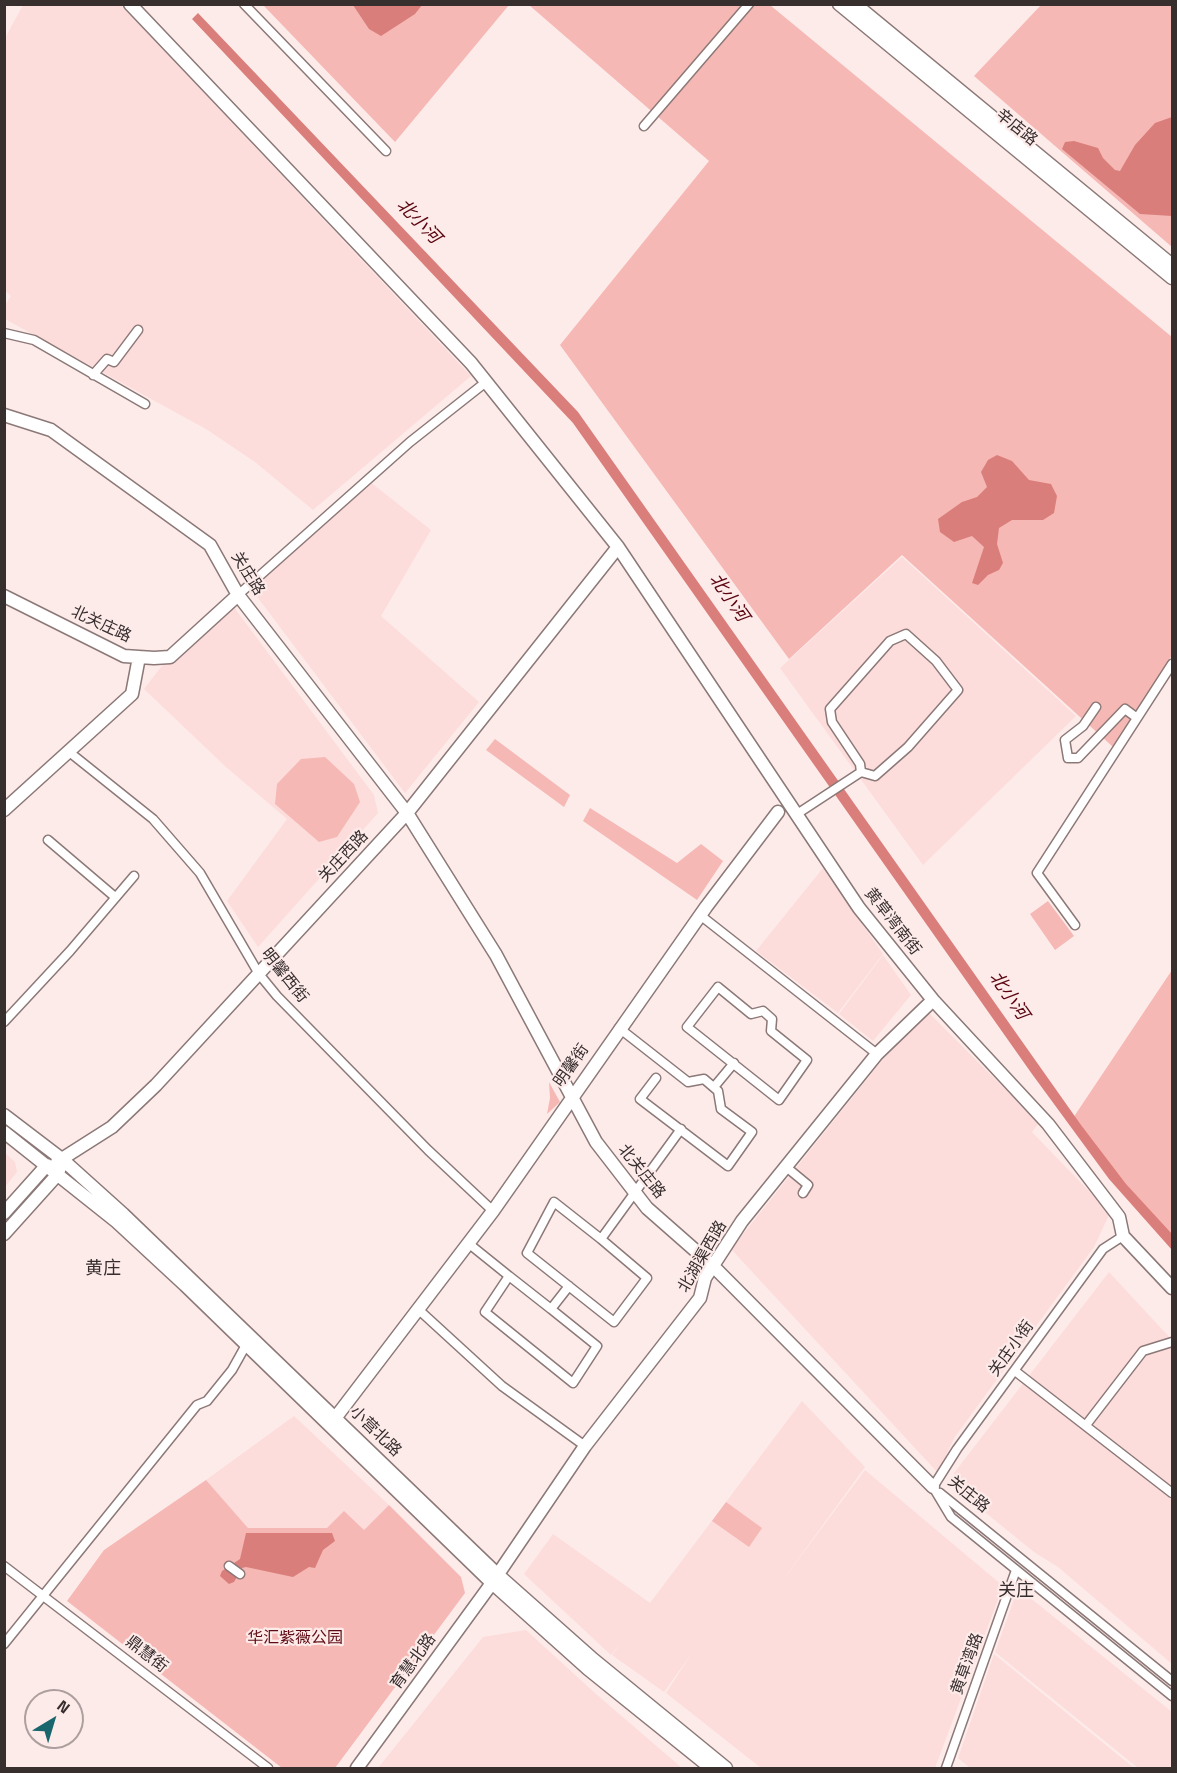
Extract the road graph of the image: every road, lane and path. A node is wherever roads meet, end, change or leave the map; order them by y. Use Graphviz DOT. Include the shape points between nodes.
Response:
graph roads {
  1 [pos="130,4"];
  2 [pos="244,4"];
  3 [pos="749,4"];
  4 [pos="839,4"];
  5 [pos="855,4"];
  6 [pos="644,126"];
  7 [pos="386,151"];
  8 [pos="1173,265"];
  9 [pos="1173,278"];
  10 [pos="138,330"];
  11 [pos="4,333"];
  12 [pos="93,375"];
  13 [pos="486,382"];
  14 [pos="145,404"];
  15 [pos="4,415"];
  16 [pos="618,547"];
  17 [pos="238,595"];
  18 [pos="4,596"];
  19 [pos="139,657"];
  20 [pos="1173,664"];
  21 [pos="1096,707"];
  22 [pos="1137,718"];
  23 [pos="68,751"];
  24 [pos="861,772"];
  25 [pos="4,810"];
  26 [pos="778,812"];
  27 [pos="407,813"];
  28 [pos="797,814"];
  29 [pos="48,840"];
  30 [pos="134,876"];
  31 [pos="115,897"];
  32 [pos="700,915"];
  33 [pos="1075,925"];
  34 [pos="259,974"];
  35 [pos="933,1000"];
  36 [pos="4,1022"];
  37 [pos="619,1028"];
  38 [pos="877,1054"];
  39 [pos="734,1063"];
  40 [pos="656,1078"];
  41 [pos="714,1087"];
  42 [pos="571,1095"];
  43 [pos="4,1115"];
  44 [pos="681,1129"];
  45 [pos="4,1132"];
  46 [pos="63,1160"];
  47 [pos="47,1165"];
  48 [pos="785,1166"];
  49 [pos="58,1174"];
  50 [pos="634,1192"];
  51 [pos="803,1193"];
  52 [pos="493,1211"];
  53 [pos="4,1213"];
  54 [pos="4,1234"];
  55 [pos="1123,1236"];
  56 [pos="602,1239"];
  57 [pos="468,1243"];
  58 [pos="713,1266"];
  59 [pos="509,1276"];
  60 [pos="569,1286"];
  61 [pos="1173,1288"];
  62 [pos="551,1309"];
  63 [pos="419,1310"];
  64 [pos="1173,1342"];
  65 [pos="246,1345"];
  66 [pos="1016,1371"];
  67 [pos="336,1417"];
  68 [pos="1086,1425"];
  69 [pos="585,1446"];
  70 [pos="933,1487"];
  71 [pos="1173,1493"];
  72 [pos="4,1566"];
  73 [pos="229,1566"];
  74 [pos="1016,1570"];
  75 [pos="240,1574"];
  76 [pos="495,1579"];
  77 [pos="44,1596"];
  78 [pos="4,1644"];
  79 [pos="1173,1666"];
  80 [pos="1169,1678"];
  81 [pos="1158,1685"];
  82 [pos="1173,1696"];
  83 [pos="268,1768"];
  84 [pos="357,1768"];
  85 [pos="711,1768"];
  86 [pos="726,1768"];
  87 [pos="946,1768"];
  1 -- 13 [label="street, 黄草湾南街"];
  2 -- 7 [label="street"];
  3 -- 6 [label="street"];
  4 -- 9 [label="street, 辛店路"];
  5 -- 8 [label="street, 辛店路"];
  10 -- 12 [label="street" via="114,362 107,359"];
  11 -- 12 [label="street" via="34,339"];
  12 -- 14 [label="street"];
  13 -- 16 [label="street, 黄草湾南街"];
  13 -- 17 [label="street" via="410,442"];
  15 -- 17 [label="street, 关庄路" via="51,430 210,545"];
  16 -- 27 [label="street, 关庄西路"];
  16 -- 28 [label="street, 黄草湾南街"];
  17 -- 19 [label="street, 北关庄路" via="170,657"];
  17 -- 27 [label="street, 关庄路"];
  18 -- 19 [label="street, 北关庄路" via="124,656"];
  19 -- 23 [label="street" via="132,694"];
  20 -- 22 [label="street"];
  21 -- 22 [label="street" via="1083,726 1065,740 1068,758 1078,758 1125,709"];
  22 -- 33 [label="street" via="1036,873"];
  23 -- 25 [label="street"];
  23 -- 34 [label="street, 明馨西街" via="153,819 200,873"];
  24 -- 24 [label="street" via="860,764 832,722 830,709 890,640 906,634 936,661 958,690 908,747 875,776"];
  24 -- 28 [label="street"];
  26 -- 32 [label="street, 明馨街"];
  27 -- 34 [label="street, 关庄西路"];
  27 -- 42 [label="street, 北关庄路" via="496,955"];
  28 -- 35 [label="street, 黄草湾南街" via="859,908"];
  29 -- 31 [label="street"];
  30 -- 31 [label="street"];
  31 -- 36 [label="street"];
  32 -- 37 [label="street, 明馨街"];
  32 -- 38 [label="street"];
  34 -- 46 [label="street, 关庄西路" via="127,1113"];
  34 -- 52 [label="street, 明馨西街" via="428,1150"];
  35 -- 38 [label="street, 北湖渠西路"];
  35 -- 55 [label="street, 黄草湾南街" via="1048,1124 1119,1217"];
  37 -- 41 [label="street" via="688,1082 704,1079"];
  37 -- 42 [label="street, 明馨街"];
  38 -- 48 [label="street, 北湖渠西路"];
  39 -- 39 [label="street" via="778,1100 807,1060 771,1031 772,1019 763,1011 751,1014 718,987 687,1027"];
  39 -- 41 [label="street"];
  40 -- 44 [label="street" via="640,1099"];
  41 -- 44 [label="street" via="721,1109 752,1132 728,1166"];
  42 -- 50 [label="street, 北关庄路" via="596,1142"];
  42 -- 52 [label="street, 明馨街"];
  43 -- 46 [label="street, 小营北路"];
  44 -- 50 [label="street"];
  45 -- 47 [label="street, 小营北路"];
  46 -- 47 [label="street, 关庄西路"];
  46 -- 49 [label="street"];
  46 -- 67 [label="street, 小营北路"];
  47 -- 49 [label="street, 小营北路"];
  47 -- 53 [label="street"];
  48 -- 51 [label="street" via="808,1185"];
  48 -- 58 [label="street, 北湖渠西路"];
  49 -- 54 [label="street"];
  49 -- 65 [label="street, 小营北路" via="117,1222"];
  50 -- 56 [label="street"];
  50 -- 58 [label="street, 北关庄路"];
  52 -- 57 [label="street, 明馨街"];
  55 -- 61 [label="street, 黄草湾南街"];
  55 -- 66 [label="street, 关庄小街" via="1103,1249"];
  56 -- 60 [label="street" via="555,1202 527,1253"];
  56 -- 60 [label="street" via="647,1278 614,1322"];
  57 -- 59 [label="street"];
  57 -- 63 [label="street, 明馨街"];
  58 -- 69 [label="street, 北湖渠西路" via="700,1298"];
  58 -- 70 [label="street, 北关庄路"];
  59 -- 62 [label="street"];
  59 -- 62 [label="street" via="485,1312 573,1383 597,1346"];
  60 -- 62 [label="street"];
  63 -- 67 [label="street, 明馨街"];
  63 -- 69 [label="street" via="502,1386"];
  64 -- 68 [label="street" via="1143,1351"];
  65 -- 76 [label="street, 小营北路"];
  65 -- 77 [label="street" via="232,1370 207,1401 197,1405"];
  66 -- 68 [label="street"];
  66 -- 70 [label="street, 关庄小街"];
  67 -- 76 [label="street, 小营北路"];
  68 -- 71 [label="street"];
  69 -- 76 [label="street, 北湖渠西路"];
  70 -- 74 [label="street, 关庄路" via="951,1517"];
  70 -- 80 [label="street, 关庄路"];
  72 -- 77 [label="street, 鼎慧街"];
  73 -- 75 [label="street"];
  74 -- 81 [label="street, 关庄路"];
  74 -- 87 [label="street, 黄草湾路"];
  76 -- 84 [label="street, 育慧北路"];
  76 -- 85 [label="street, 小营北路" via="588,1669"];
  76 -- 86 [label="street, 小营北路"];
  77 -- 78 [label="street"];
  77 -- 83 [label="street, 鼎慧街"];
  79 -- 80 [label="street"];
  80 -- 81 [label="street"];
  81 -- 82 [label="street, 关庄路"];
}
